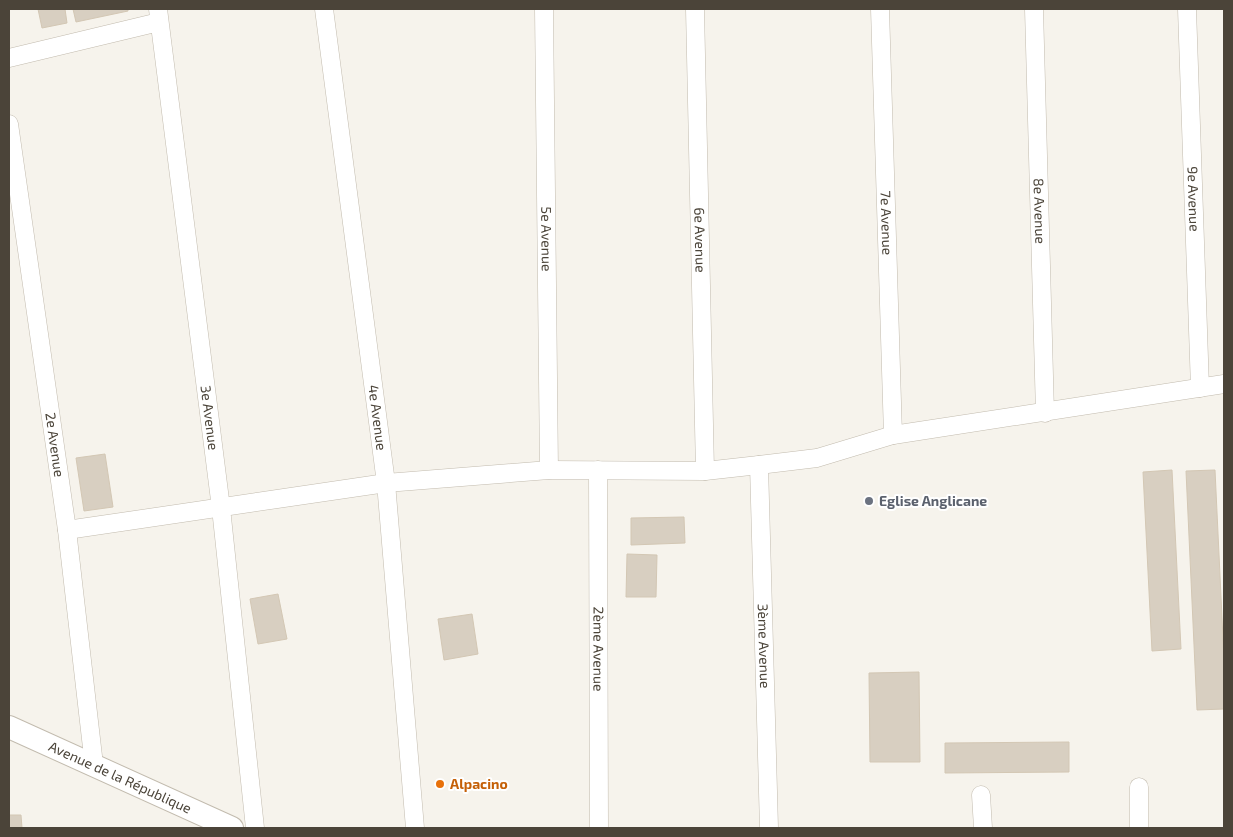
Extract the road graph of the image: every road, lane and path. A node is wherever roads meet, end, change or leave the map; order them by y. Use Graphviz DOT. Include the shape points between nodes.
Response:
graph roads {
  1 [pos="324,9"];
  2 [pos="544,9"];
  3 [pos="695,9"];
  4 [pos="880,9"];
  5 [pos="1034,9"];
  6 [pos="1187,9"];
  7 [pos="158,15"];
  8 [pos="9,58"];
  9 [pos="9,124"];
  10 [pos="1224,384"];
  11 [pos="1200,388"];
  12 [pos="1045,413"];
  13 [pos="893,435"];
  14 [pos="759,465"];
  15 [pos="549,470"];
  16 [pos="598,470"];
  17 [pos="705,471"];
  18 [pos="386,483"];
  19 [pos="221,508"];
  20 [pos="66,530"];
  21 [pos="9,727"];
  22 [pos="94,765"];
  23 [pos="1139,787"];
  24 [pos="982,795"];
  25 [pos="232,828"];
  26 [pos="255,828"];
  27 [pos="415,828"];
  28 [pos="599,828"];
  29 [pos="769,828"];
  30 [pos="982,828"];
  31 [pos="1139,828"];
  1 -- 18 [label="street, 4e Avenue"];
  2 -- 15 [label="street, 5e Avenue"];
  3 -- 17 [label="street, 6e Avenue"];
  4 -- 13 [label="street, 7e Avenue"];
  5 -- 12 [label="street, 8e Avenue"];
  6 -- 11 [label="street, 9e Avenue"];
  7 -- 8 [label="street"];
  7 -- 19 [label="street, 3e Avenue"];
  9 -- 20 [label="street, 2e Avenue"];
  10 -- 11 [label="street"];
  11 -- 12 [label="street"];
  12 -- 13 [label="street"];
  13 -- 14 [label="street" via="817,458"];
  14 -- 17 [label="street"];
  14 -- 29 [label="street, 3ème Avenue"];
  15 -- 16 [label="street"];
  15 -- 18 [label="street"];
  16 -- 17 [label="street"];
  16 -- 28 [label="street, 2ème Avenue"];
  18 -- 19 [label="street"];
  18 -- 27 [label="street, 4e Avenue"];
  19 -- 20 [label="street"];
  19 -- 26 [label="street, 3e Avenue"];
  20 -- 22 [label="street, 2e Avenue"];
  21 -- 22 [label="street, Avenue de la République"];
  22 -- 25 [label="street, Avenue de la République"];
  23 -- 31 [label="street"];
  24 -- 30 [label="street"];
}
